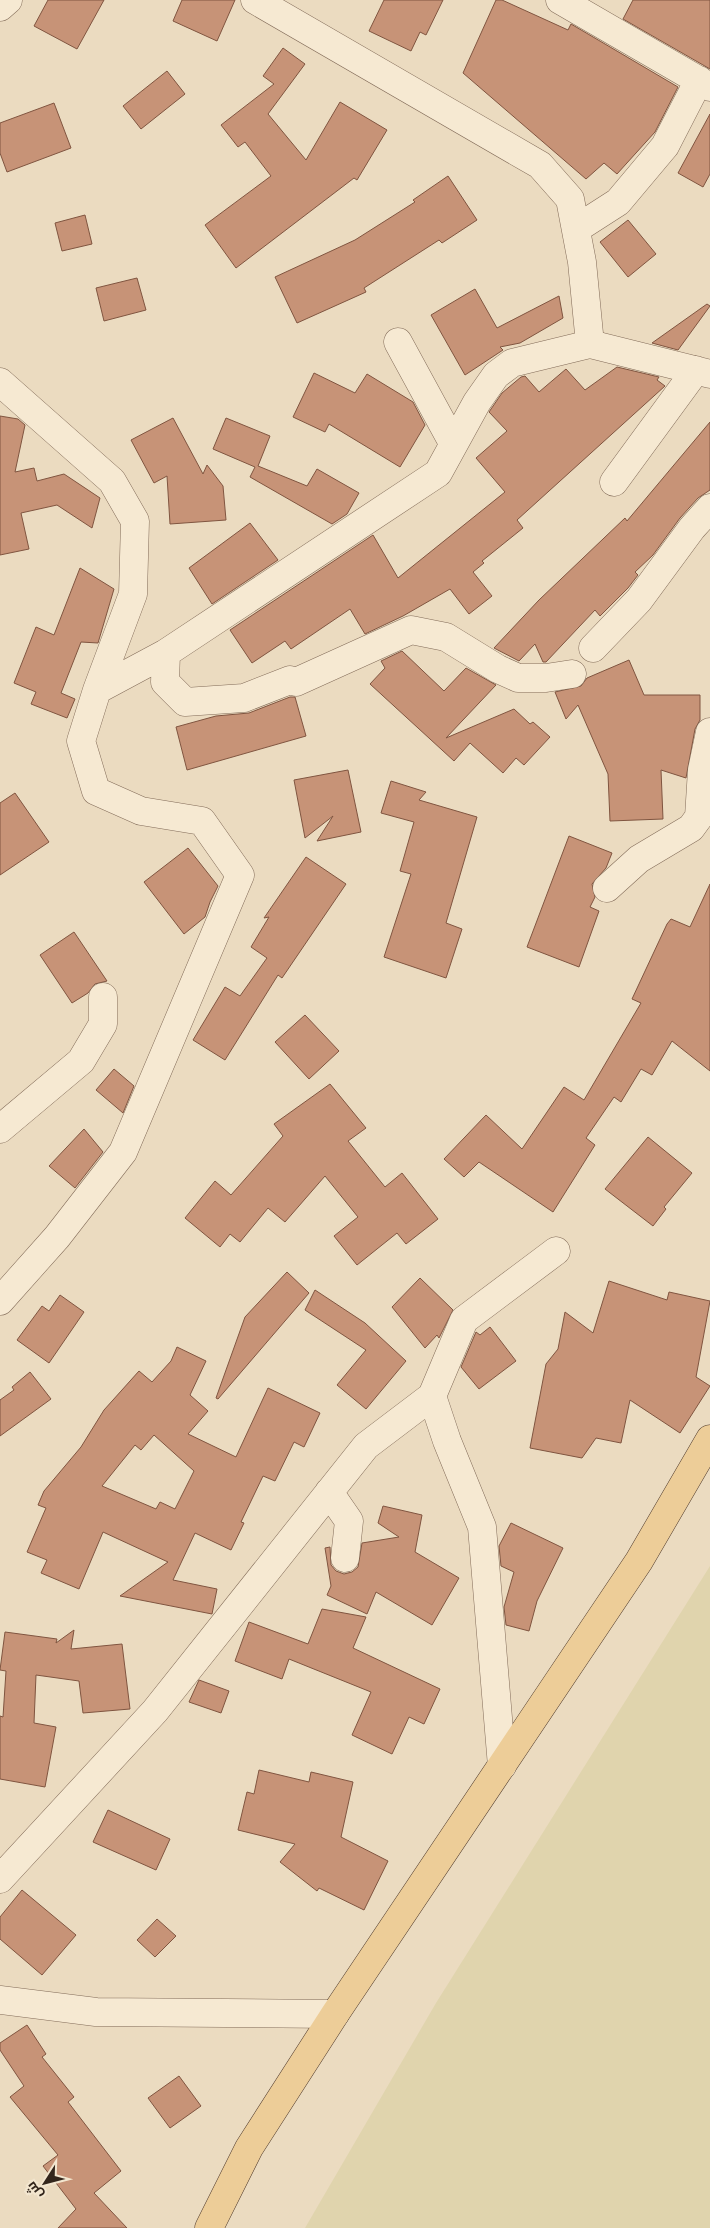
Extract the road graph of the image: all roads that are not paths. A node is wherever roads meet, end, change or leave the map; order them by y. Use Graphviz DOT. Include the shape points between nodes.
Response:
graph roads {
  1 [pos="8,0"];
  2 [pos="256,0"];
  3 [pos="560,0"];
  4 [pos="0,7"];
  5 [pos="704,83"];
  6 [pos="576,229"];
  7 [pos="398,342"];
  8 [pos="590,344"];
  9 [pos="703,372"];
  10 [pos="0,382"];
  11 [pos="453,443"];
  12 [pos="614,482"];
  13 [pos="710,508"];
  14 [pos="593,648"];
  15 [pos="166,653"];
  16 [pos="572,674"];
  17 [pos="97,690"];
  18 [pos="710,732"];
  19 [pos="607,888"];
  20 [pos="103,997"];
  21 [pos="0,1129"];
  22 [pos="556,1251"];
  23 [pos="0,1300"];
  24 [pos="432,1396"];
  25 [pos="710,1439"];
  26 [pos="329,1492"];
  27 [pos="344,1558"];
  28 [pos="502,1766"];
  29 [pos="5,1866"];
  30 [pos="0,2000"];
  31 [pos="335,2014"];
  32 [pos="209,2228"];
  1 -- 4 [label="street"];
  2 -- 6 [label="street" via="540,166 570,199"];
  3 -- 5 [label="street"];
  5 -- 6 [label="street" via="665,146 618,202"];
  6 -- 8 [label="street"];
  7 -- 11 [label="street"];
  8 -- 9 [label="street"];
  8 -- 11 [label="street" via="512,363 496,375"];
  9 -- 12 [label="street"];
  10 -- 17 [label="street" via="112,481 135,521 133,594"];
  11 -- 15 [label="street" via="438,473"];
  13 -- 14 [label="street" via="639,600"];
  15 -- 16 [label="street" via="165,682 185,702 244,698 290,680 296,682 411,630 446,638 518,678"];
  15 -- 17 [label="street"];
  17 -- 23 [label="street" via="81,741 96,791 142,811 202,821 240,875 122,1152 58,1237"];
  18 -- 19 [label="street" via="702,770 699,817 686,831 639,858"];
  20 -- 21 [label="street" via="102,1024 81,1062"];
  22 -- 24 [label="street" via="464,1320"];
  24 -- 26 [label="street" via="366,1446"];
  24 -- 28 [label="street" via="446,1441 482,1527"];
  25 -- 28 [label="main road" via="639,1561"];
  26 -- 27 [label="street" via="349,1521"];
  26 -- 29 [label="street" via="155,1711"];
  28 -- 31 [label="main road"];
  30 -- 31 [label="street" via="96,2012"];
  31 -- 32 [label="main road" via="249,2148"];
}
